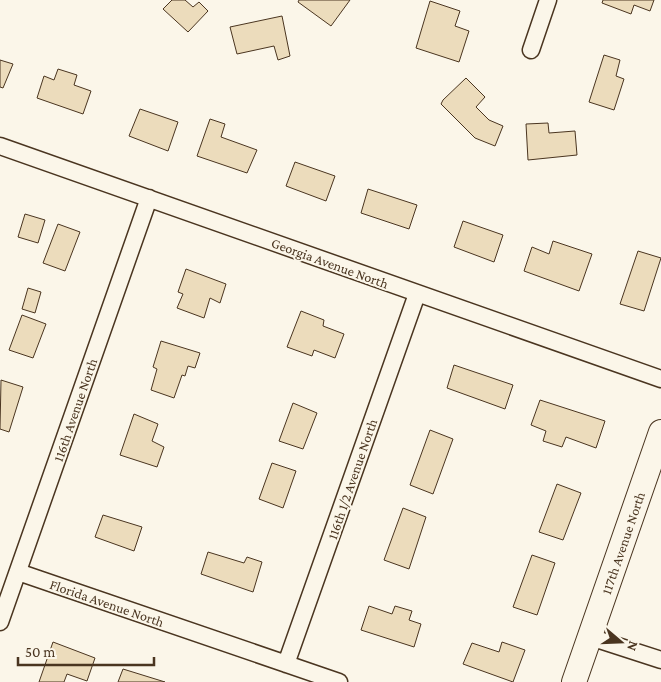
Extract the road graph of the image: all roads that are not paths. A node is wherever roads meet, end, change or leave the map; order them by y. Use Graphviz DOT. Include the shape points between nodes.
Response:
graph roads {
  1 [pos="548,0"];
  2 [pos="531,50"];
  3 [pos="0,146"];
  4 [pos="149,198"];
  5 [pos="417,294"];
  6 [pos="661,379"];
  7 [pos="661,432"];
  8 [pos="18,572"];
  9 [pos="0,622"];
  10 [pos="590,637"];
  11 [pos="661,660"];
  12 [pos="286,664"];
  13 [pos="338,682"];
  14 [pos="574,682"];
  1 -- 2 [label="street"];
  3 -- 4 [label="street, Georgia Avenue North"];
  4 -- 5 [label="street, Georgia Avenue North"];
  4 -- 8 [label="street, 116th Avenue North"];
  5 -- 6 [label="street, Georgia Avenue North"];
  5 -- 12 [label="street, 116th 1/2 Avenue North"];
  7 -- 10 [label="street, 117th Avenue North"];
  8 -- 9 [label="street, 116th Avenue North"];
  8 -- 12 [label="street, Florida Avenue North"];
  10 -- 11 [label="street"];
  10 -- 14 [label="street, 117th Avenue North"];
  12 -- 13 [label="street, Florida Avenue North"];
}
